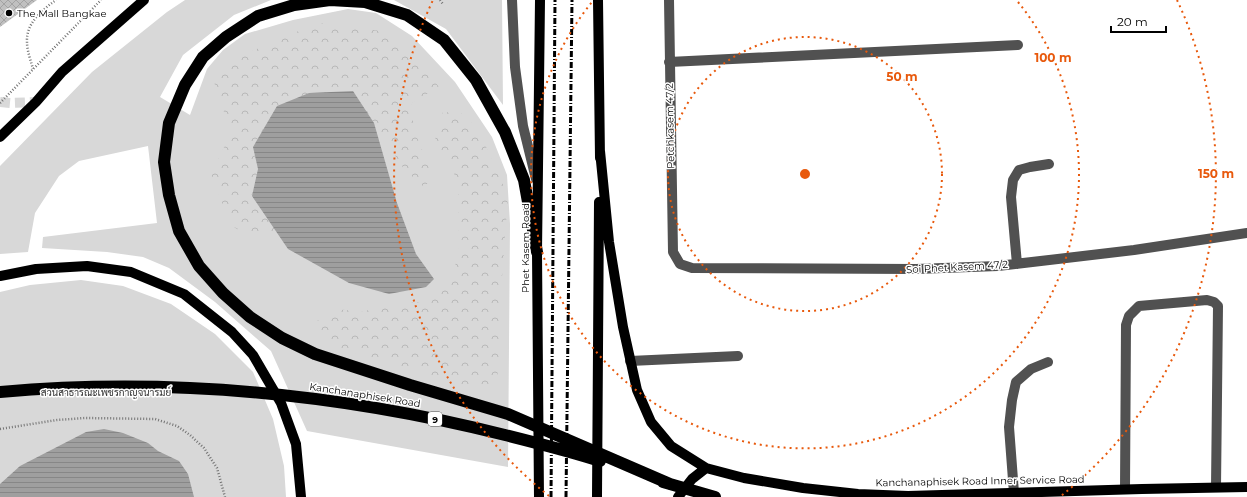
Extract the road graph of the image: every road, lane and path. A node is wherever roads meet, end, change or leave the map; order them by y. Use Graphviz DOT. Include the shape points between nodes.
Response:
graph roads {
  1 [pos="56,0"];
  2 [pos="101,0"];
  3 [pos="144,0"];
  4 [pos="440,0"];
  5 [pos="512,0"];
  6 [pos="540,0"];
  7 [pos="598,0"];
  8 [pos="669,0"];
  9 [pos="443,4"];
  10 [pos="1018,45"];
  11 [pos="669,62"];
  12 [pos="33,70"];
  13 [pos="0,103"];
  14 [pos="0,136"];
  15 [pos="600,151"];
  16 [pos="1049,164"];
  17 [pos="538,185"];
  18 [pos="1247,233"];
  19 [pos="537,252"];
  20 [pos="673,252"];
  21 [pos="1017,264"];
  22 [pos="0,276"];
  23 [pos="738,356"];
  24 [pos="630,361"];
  25 [pos="1048,362"];
  26 [pos="0,392"];
  27 [pos="0,429"];
  28 [pos="706,468"];
  29 [pos="670,484"];
  30 [pos="1216,487"];
  31 [pos="1247,487"];
  32 [pos="1125,489"];
  33 [pos="1014,493"];
  34 [pos="225,497"];
  35 [pos="300,497"];
  36 [pos="539,497"];
  37 [pos="597,497"];
  38 [pos="678,497"];
  39 [pos="715,497"];
  1 -- 12 [label="path" via="44,8 30,26 27,42"];
  2 -- 12 [label="path"];
  3 -- 14 [label="main road" via="62,72 36,102"];
  4 -- 9 [label="path"];
  5 -- 17 [label="street" via="515,67 523,126"];
  6 -- 17 [label="main road, Phet Kasem Road"];
  7 -- 15 [label="main road"];
  8 -- 11 [label="street, Petchkasem 47/2"];
  10 -- 11 [label="street"];
  11 -- 20 [label="street, Petchkasem 47/2"];
  12 -- 13 [label="path"];
  15 -- 24 [label="main road, Kanchanaphisek Road Inner Service Road" via="609,242"];
  15 -- 37 [label="main road"];
  16 -- 21 [label="street" via="1019,170 1013,180"];
  17 -- 19 [label="main road, Phet Kasem Road"];
  18 -- 21 [label="street, Soi Phet Kasem 47/2"];
  19 -- 29 [label="highway" via="524,180 505,132 476,80 444,40 407,15 365,2 330,0 294,5 258,16 203,56 185,85 169,123 164,162 169,195 179,231 199,266 223,293 256,321 282,338 315,354 508,414"];
  19 -- 36 [label="main road, Phet Kasem Road"];
  20 -- 21 [label="street, Soi Phet Kasem 47/2" via="680,264 692,268 916,269"];
  22 -- 35 [label="main road" via="36,269 87,266 131,272 184,294 232,332 253,355 281,403 296,444"];
  23 -- 24 [label="street"];
  24 -- 28 [label="main road, Kanchanaphisek Road Inner Service Road" via="636,390 651,422 671,446"];
  25 -- 33 [label="street" via="1031,369 1016,382 1009,427"];
  26 -- 29 [label="highway, Kanchanaphisek Road / 9" via="146,387 221,390 310,398 387,409 465,425 594,459"];
  27 -- 34 [label="path" via="85,418 155,420 177,426 204,448 217,468"];
  28 -- 33 [label="main road, Kanchanaphisek Road Inner Service Road" via="744,478 802,488 858,494 908,496"];
  28 -- 38 [label="main road" via="692,479"];
  29 -- 39 [label="highway, Kanchanaphisek Road / 9"];
  30 -- 31 [label="main road, Kanchanaphisek Road Inner Service Road"];
  30 -- 32 [label="main road, Kanchanaphisek Road Inner Service Road"];
  30 -- 32 [label="street" via="1218,306 1207,300 1140,306 1129,316 1126,325"];
  32 -- 33 [label="main road, Kanchanaphisek Road Inner Service Road"];
}
